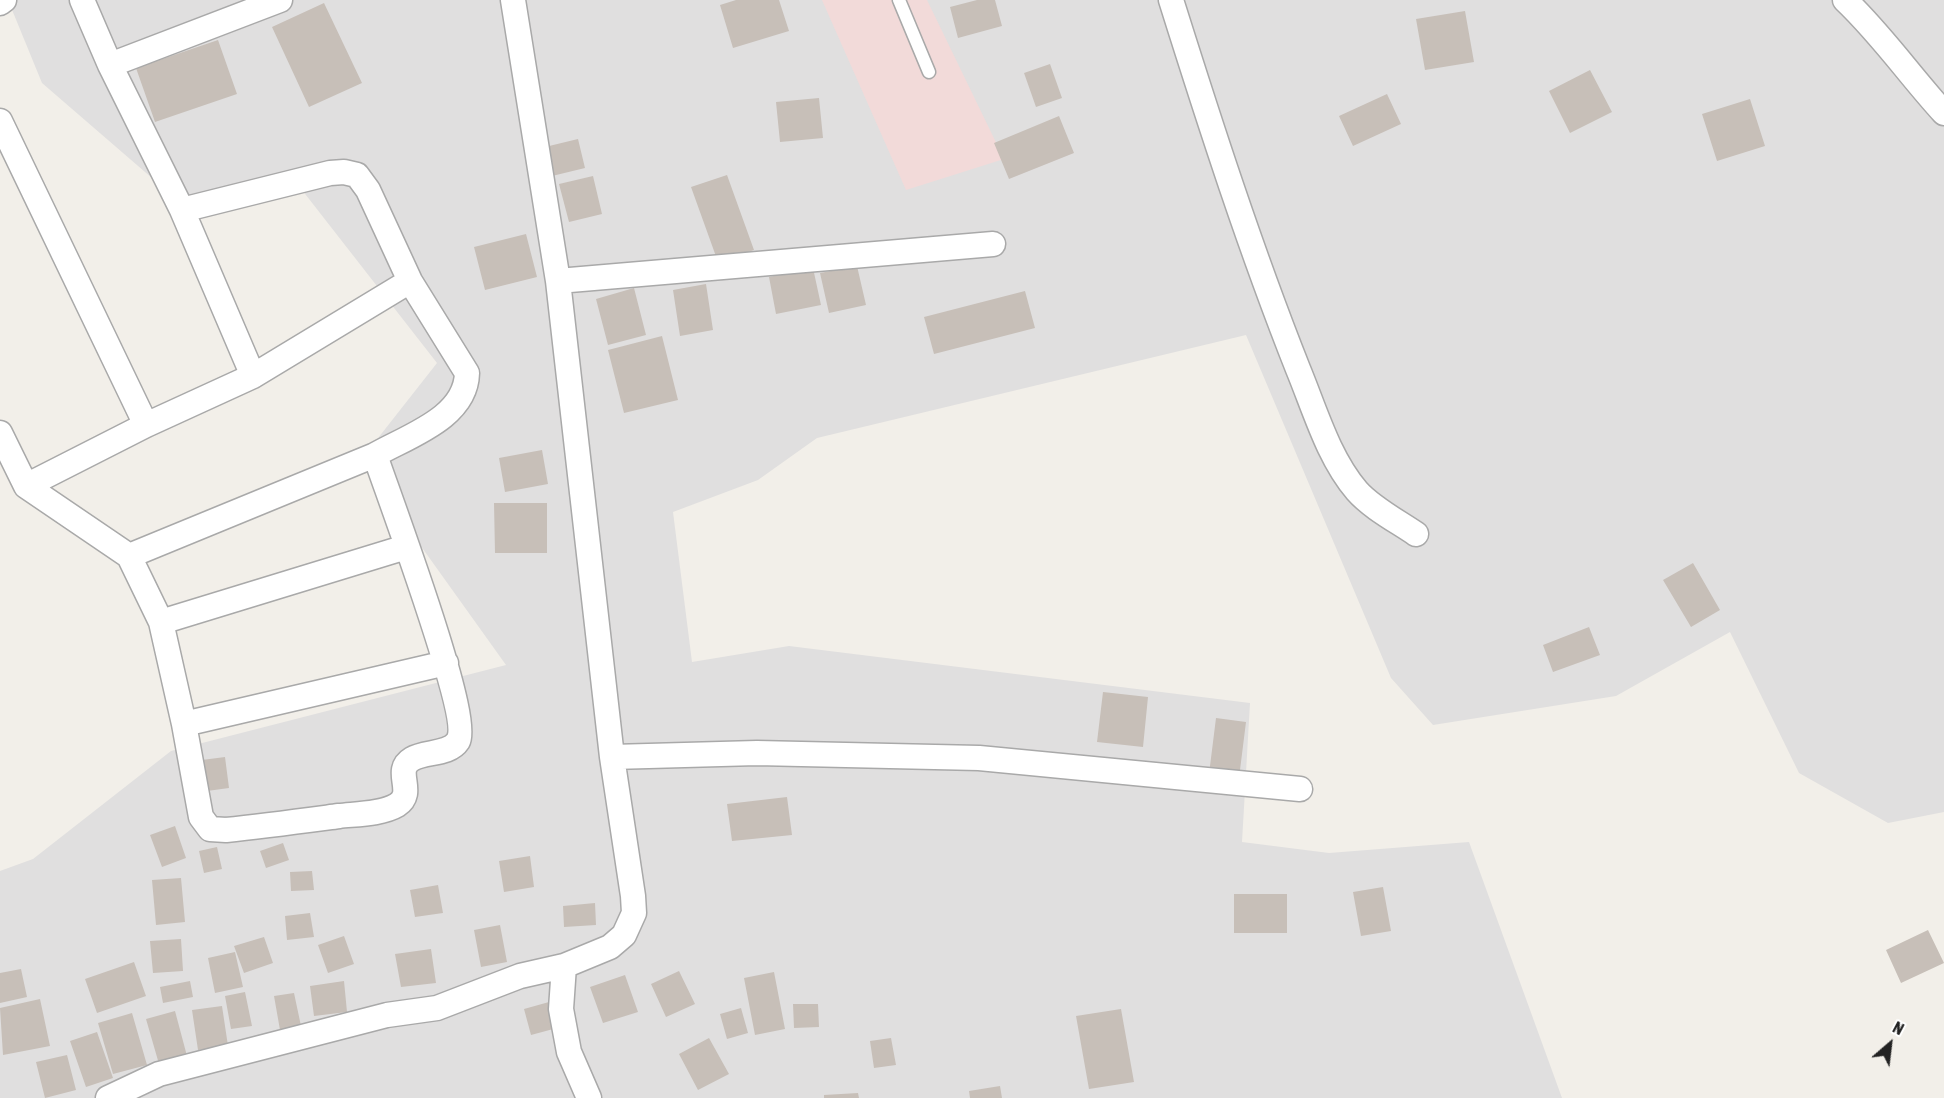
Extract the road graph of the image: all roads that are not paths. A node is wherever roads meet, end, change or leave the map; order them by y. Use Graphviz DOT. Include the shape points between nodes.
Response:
graph roads {
  1 [pos="4,0"];
  2 [pos="82,0"];
  3 [pos="280,0"];
  4 [pos="513,0"];
  5 [pos="899,0"];
  6 [pos="1171,0"];
  7 [pos="1845,0"];
  8 [pos="0,3"];
  9 [pos="110,65"];
  10 [pos="929,72"];
  11 [pos="1944,113"];
  12 [pos="0,121"];
  13 [pos="182,210"];
  14 [pos="993,244"];
  15 [pos="410,281"];
  16 [pos="558,281"];
  17 [pos="253,376"];
  18 [pos="146,425"];
  19 [pos="0,432"];
  20 [pos="375,455"];
  21 [pos="26,486"];
  22 [pos="1416,534"];
  23 [pos="406,547"];
  24 [pos="129,556"];
  25 [pos="161,622"];
  26 [pos="446,663"];
  27 [pos="184,724"];
  28 [pos="612,757"];
  29 [pos="1300,789"];
  30 [pos="564,966"];
  31 [pos="108,1098"];
  32 [pos="589,1098"];
  1 -- 8 [label="street"];
  2 -- 9 [label="street"];
  3 -- 9 [label="street"];
  4 -- 16 [label="street"];
  5 -- 10 [label="lane"];
  6 -- 22 [label="street" via="1288,343 1325,435 1359,493"];
  7 -- 11 [label="street" via="1875,29"];
  9 -- 13 [label="street"];
  12 -- 18 [label="street"];
  13 -- 15 [label="street" via="330,173 357,175 368,190"];
  13 -- 17 [label="street"];
  14 -- 16 [label="street"];
  15 -- 17 [label="street"];
  15 -- 20 [label="street" via="467,373 467,387 448,414"];
  16 -- 28 [label="street"];
  17 -- 18 [label="street"];
  18 -- 21 [label="street"];
  19 -- 21 [label="street"];
  20 -- 23 [label="street"];
  20 -- 24 [label="street"];
  21 -- 24 [label="street"];
  23 -- 25 [label="street"];
  23 -- 26 [label="street"];
  24 -- 25 [label="street"];
  25 -- 27 [label="street"];
  26 -- 27 [label="street"];
  26 -- 27 [label="street" via="462,731 457,743 413,758 405,765 402,772 407,791 394,807 210,829 201,817"];
  28 -- 29 [label="street" via="757,753 979,758"];
  28 -- 30 [label="street" via="634,913 624,935 610,947"];
  30 -- 31 [label="street" via="520,976 438,1008 387,1015 159,1074"];
  30 -- 32 [label="street" via="561,1009 567,1041"];
}
